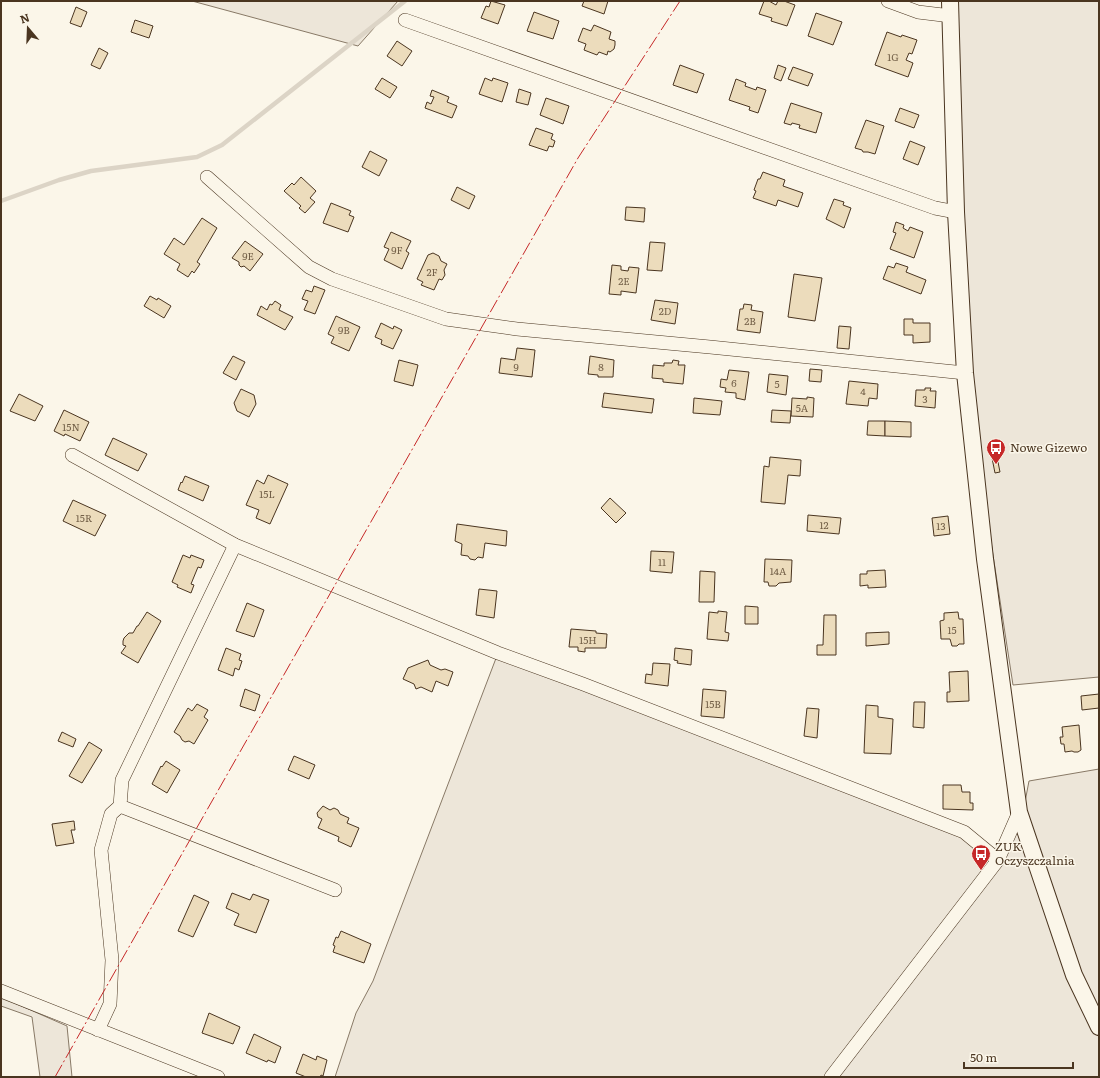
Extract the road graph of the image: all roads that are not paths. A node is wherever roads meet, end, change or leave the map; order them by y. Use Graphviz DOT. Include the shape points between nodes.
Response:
graph roads {
  1 [pos="888,1"];
  2 [pos="951,9"];
  3 [pos="405,20"];
  4 [pos="207,177"];
  5 [pos="956,212"];
  6 [pos="965,373"];
  7 [pos="72,455"];
  8 [pos="235,545"];
  9 [pos="120,806"];
  10 [pos="1019,812"];
  11 [pos="998,860"];
  12 [pos="335,890"];
  13 [pos="1,991"];
  14 [pos="1099,1027"];
  15 [pos="98,1030"];
  16 [pos="218,1077"];
  17 [pos="830,1077"];
  1 -- 2 [label="street" via="918,12"];
  2 -- 5 [label="street"];
  3 -- 5 [label="street" via="935,208"];
  4 -- 6 [label="street" via="309,267 332,279 446,320"];
  5 -- 6 [label="street"];
  6 -- 10 [label="street" via="985,559"];
  7 -- 8 [label="street"];
  8 -- 9 [label="street" via="122,780"];
  8 -- 11 [label="street" via="498,653 964,832"];
  9 -- 12 [label="street"];
  9 -- 15 [label="street" via="111,814 101,850 112,960 110,1004"];
  10 -- 11 [label="street"];
  10 -- 14 [label="street" via="1074,975"];
  11 -- 17 [label="street"];
  13 -- 15 [label="street"];
  15 -- 16 [label="street"];
}
